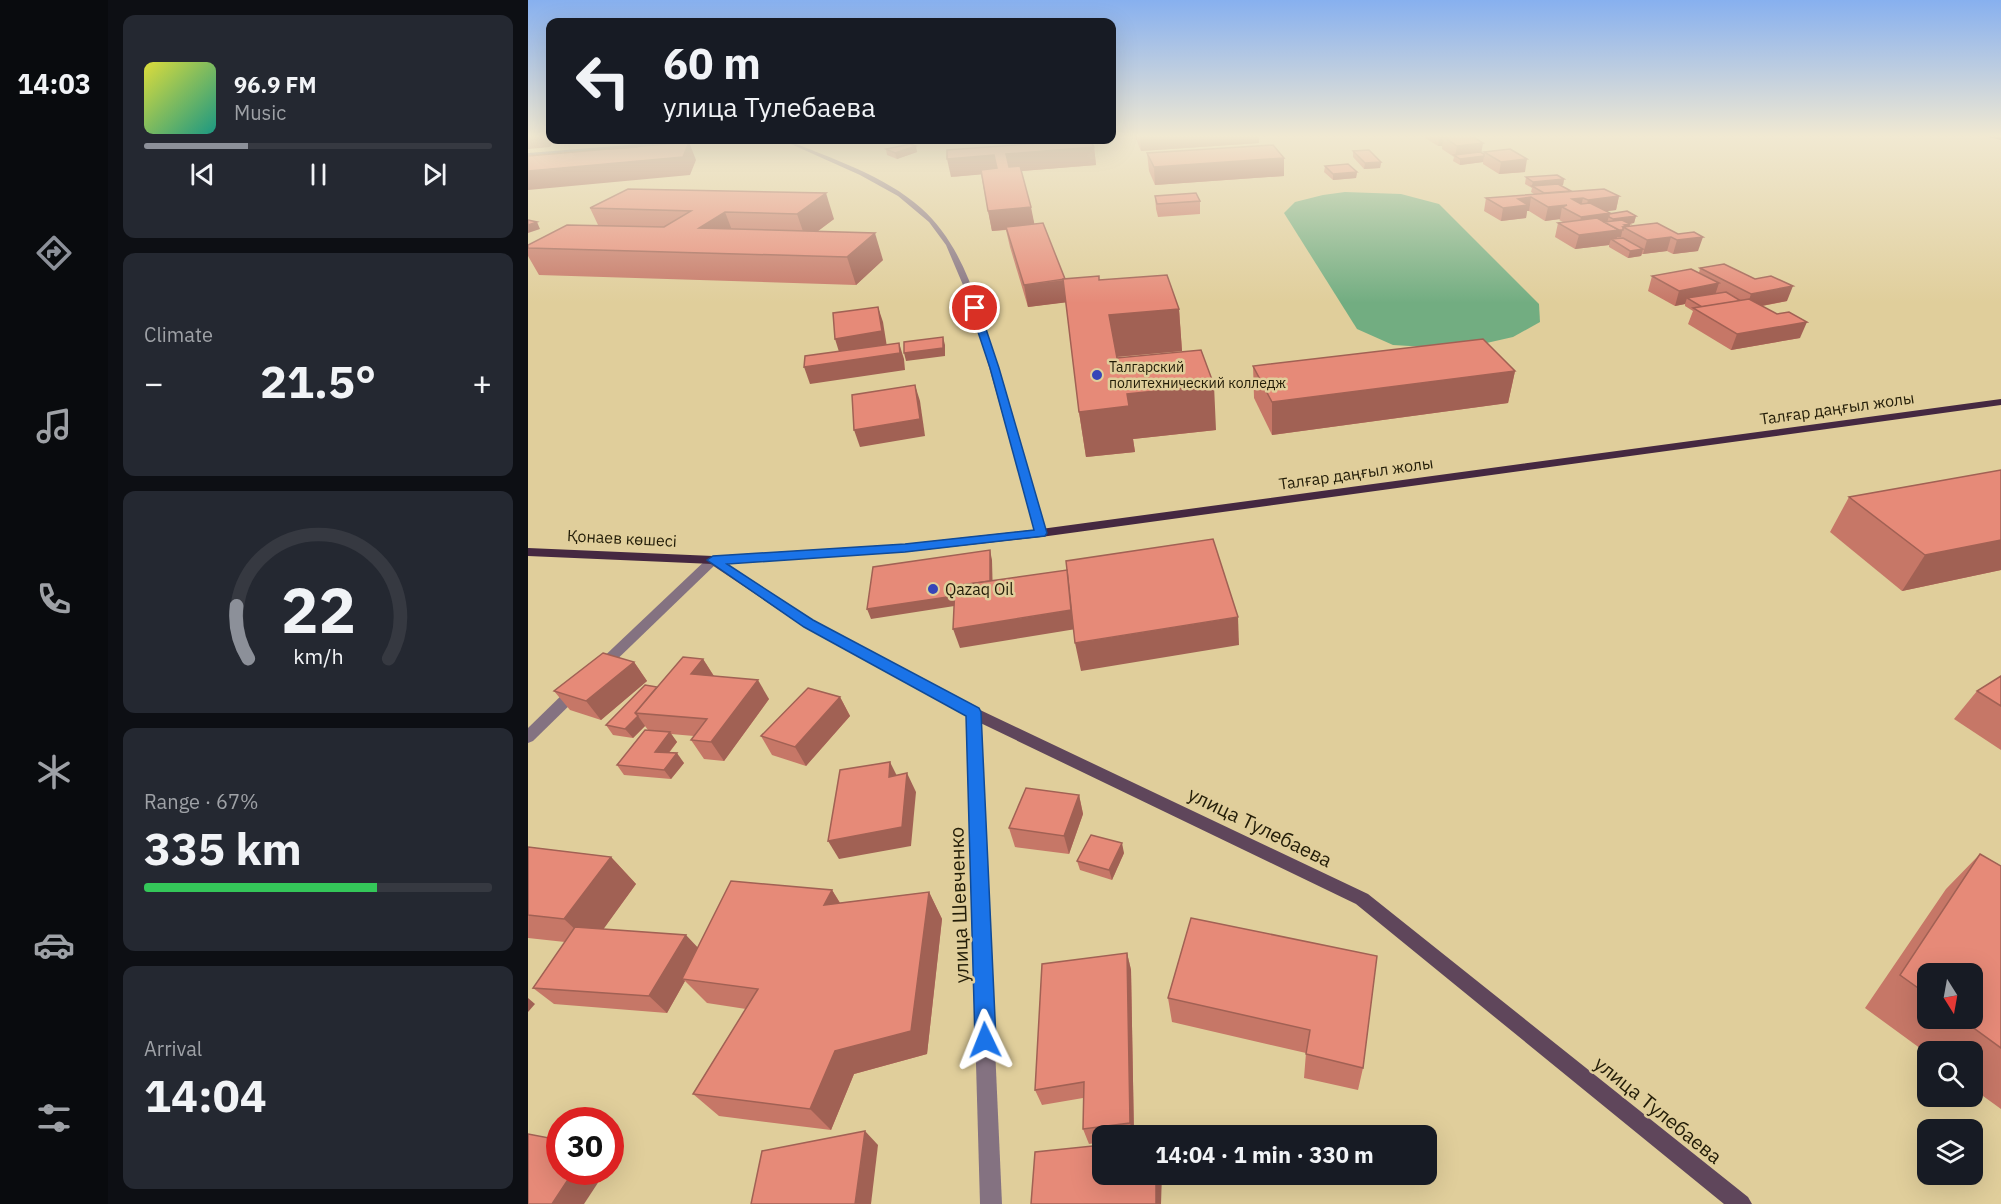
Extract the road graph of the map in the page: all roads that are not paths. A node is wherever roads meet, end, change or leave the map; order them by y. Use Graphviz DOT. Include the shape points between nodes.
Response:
graph roads {
  1 [pos="891,191"];
  2 [pos="2001,402"];
  3 [pos="1041,533"];
  4 [pos="528,552"];
  5 [pos="713,560"];
  6 [pos="973,712"];
  7 [pos="528,737"];
  8 [pos="991,1204"];
  9 [pos="1742,1204"];
  1 -- 3 [label="street" via="930,220 962,268 995,368"];
  2 -- 3 [label="main road, Талғар даңғыл жолы"];
  3 -- 5 [label="main road, Талғар даңғыл жолы" via="905,548"];
  4 -- 5 [label="main road, Қонаев көшесі"];
  5 -- 6 [label="street, улица Тулебаева" via="808,624"];
  5 -- 7 [label="street"];
  6 -- 8 [label="street, улица Шевченко"];
  6 -- 9 [label="street, улица Тулебаева" via="1362,899"];
}
